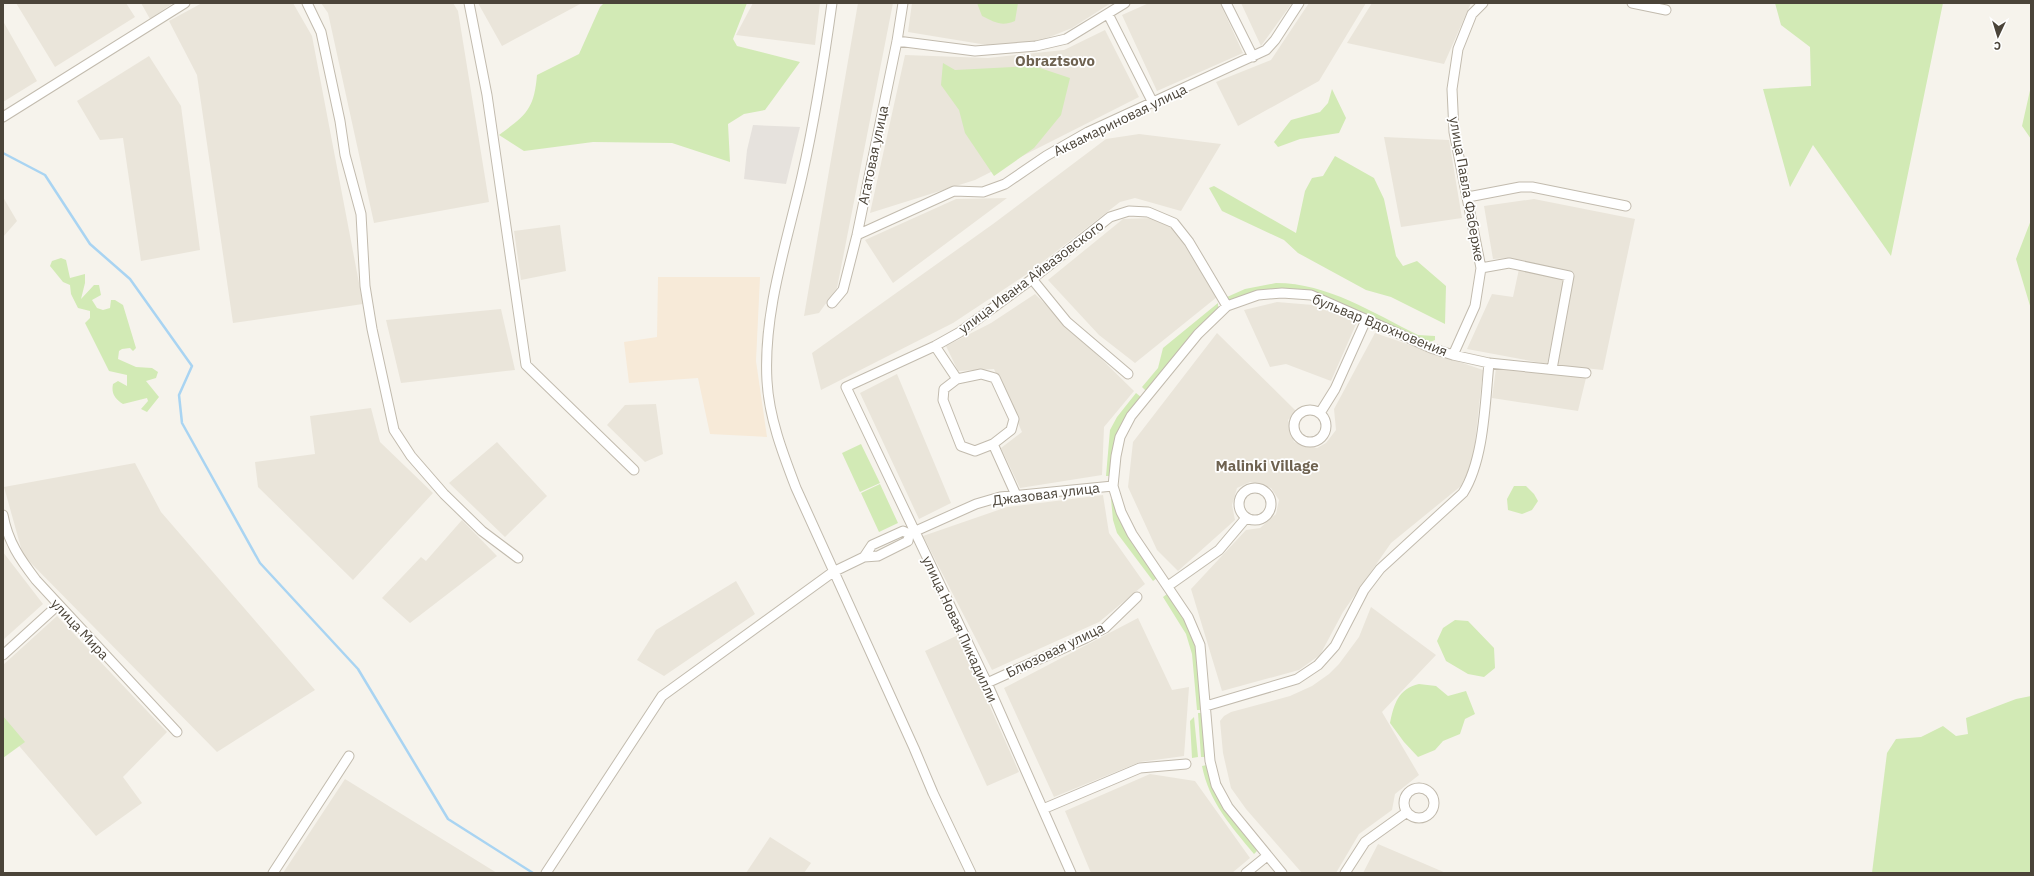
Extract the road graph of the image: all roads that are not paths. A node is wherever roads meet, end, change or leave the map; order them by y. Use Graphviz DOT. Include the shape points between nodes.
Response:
graph roads {
  1 [pos="185,3"];
  2 [pos="307,3"];
  3 [pos="469,3"];
  4 [pos="832,3"];
  5 [pos="903,3"];
  6 [pos="1125,3"];
  7 [pos="1226,3"];
  8 [pos="1299,3"];
  9 [pos="1483,3"];
  10 [pos="1632,3"];
  11 [pos="1666,10"];
  12 [pos="1108,14"];
  13 [pos="897,41"];
  14 [pos="1253,57"];
  15 [pos="1153,103"];
  16 [pos="3,117"];
  17 [pos="1468,197"];
  18 [pos="1626,206"];
  19 [pos="857,235"];
  20 [pos="1481,268"];
  21 [pos="1032,279"];
  22 [pos="832,303"];
  23 [pos="1227,306"];
  24 [pos="1366,320"];
  25 [pos="935,346"];
  26 [pos="1453,355"];
  27 [pos="1489,363"];
  28 [pos="1552,369"];
  29 [pos="1586,373"];
  30 [pos="1128,374"];
  31 [pos="957,380"];
  32 [pos="846,386"];
  33 [pos="1320,413"];
  34 [pos="994,444"];
  35 [pos="634,470"];
  36 [pos="1113,486"];
  37 [pos="1016,495"];
  38 [pos="3,514"];
  39 [pos="1246,518"];
  40 [pos="912,533"];
  41 [pos="518,558"];
  42 [pos="833,572"];
  43 [pos="1168,586"];
  44 [pos="1137,597"];
  45 [pos="58,605"];
  46 [pos="3,655"];
  47 [pos="987,683"];
  48 [pos="1206,706"];
  49 [pos="177,732"];
  50 [pos="349,756"];
  51 [pos="1186,764"];
  52 [pos="1043,810"];
  53 [pos="1407,812"];
  54 [pos="1267,856"];
  55 [pos="273,873"];
  56 [pos="546,873"];
  57 [pos="971,873"];
  58 [pos="1071,873"];
  59 [pos="1246,873"];
  60 [pos="1282,873"];
  61 [pos="1345,873"];
  1 -- 16 [label="street"];
  2 -- 41 [label="street" via="321,32 345,155 361,214 365,286 394,430 411,456 444,494 482,531"];
  3 -- 35 [label="street" via="488,95 526,365"];
  4 -- 42 [label="street" via="812,134 771,318 767,380 780,447"];
  5 -- 13 [label="street, Агатовая улица"];
  6 -- 12 [label="street"];
  7 -- 14 [label="street"];
  8 -- 14 [label="street, Аквамариновая улица" via="1275,40 1266,50"];
  9 -- 17 [label="street, улица Павла Фаберже" via="1472,14 1458,49 1452,89 1454,132"];
  10 -- 11 [label="street"];
  12 -- 13 [label="street" via="1066,39 1036,46 975,51"];
  12 -- 15 [label="street"];
  13 -- 19 [label="street, Агатовая улица"];
  14 -- 15 [label="street, Аквамариновая улица"];
  15 -- 19 [label="street, Аквамариновая улица" via="1088,132 1005,184 983,192 954,192"];
  17 -- 18 [label="street" via="1532,187"];
  17 -- 20 [label="street, улица Павла Фаберже"];
  19 -- 22 [label="street, Агатовая улица" via="843,290"];
  20 -- 26 [label="street, улица Павла Фаберже" via="1475,306"];
  20 -- 28 [label="street" via="1509,263 1569,276"];
  21 -- 23 [label="street, улица Ивана Айвазовского" via="1110,217 1129,212 1148,212 1174,223 1189,242"];
  21 -- 25 [label="street, улица Ивана Айвазовского" via="960,332"];
  21 -- 30 [label="street" via="1067,322"];
  23 -- 24 [label="street, бульвар Вдохновения" via="1258,295 1282,292 1311,295"];
  23 -- 36 [label="street, бульвар Вдохновения" via="1198,334 1131,416 1120,437"];
  24 -- 26 [label="street, бульвар Вдохновения"];
  24 -- 33 [label="street" via="1335,389"];
  25 -- 31 [label="street"];
  25 -- 32 [label="street, улица Ивана Айвазовского"];
  26 -- 27 [label="street, бульвар Вдохновения"];
  27 -- 28 [label="street, бульвар Вдохновения"];
  27 -- 48 [label="street" via="1477,461 1471,481 1463,493 1380,569 1364,590 1335,646 1318,666 1297,679"];
  28 -- 29 [label="street, бульвар Вдохновения"];
  31 -- 34 [label="street" via="944,389 943,400 961,446 975,451"];
  31 -- 34 [label="street" via="981,374 995,378 1014,419 1011,430"];
  32 -- 40 [label="street, улица Новая Пикадилли"];
  34 -- 37 [label="street"];
  36 -- 37 [label="street, Джазовая улица"];
  36 -- 43 [label="street, бульвар Вдохновения" via="1121,512 1132,534"];
  37 -- 40 [label="street, Джазовая улица" via="976,504"];
  38 -- 45 [label="street, улица Мира" via="16,555"];
  39 -- 43 [label="street" via="1219,550"];
  40 -- 42 [label="street" via="908,541 878,556 864,557"];
  40 -- 47 [label="street, улица Новая Пикадилли"];
  42 -- 56 [label="street" via="662,696"];
  42 -- 57 [label="street"];
  43 -- 48 [label="street, бульвар Вдохновения" via="1188,617 1200,645"];
  44 -- 47 [label="street, Блюзовая улица" via="1105,628"];
  45 -- 46 [label="street"];
  45 -- 49 [label="street, улица Мира"];
  47 -- 52 [label="street, улица Новая Пикадилли"];
  48 -- 54 [label="street, бульвар Вдохновения" via="1210,761 1216,785 1228,807"];
  50 -- 55 [label="street"];
  51 -- 52 [label="street" via="1140,768"];
  52 -- 58 [label="street, улица Новая Пикадилли"];
  53 -- 61 [label="street" via="1364,842"];
  54 -- 59 [label="street"];
  54 -- 60 [label="street, бульвар Вдохновения"];
}
